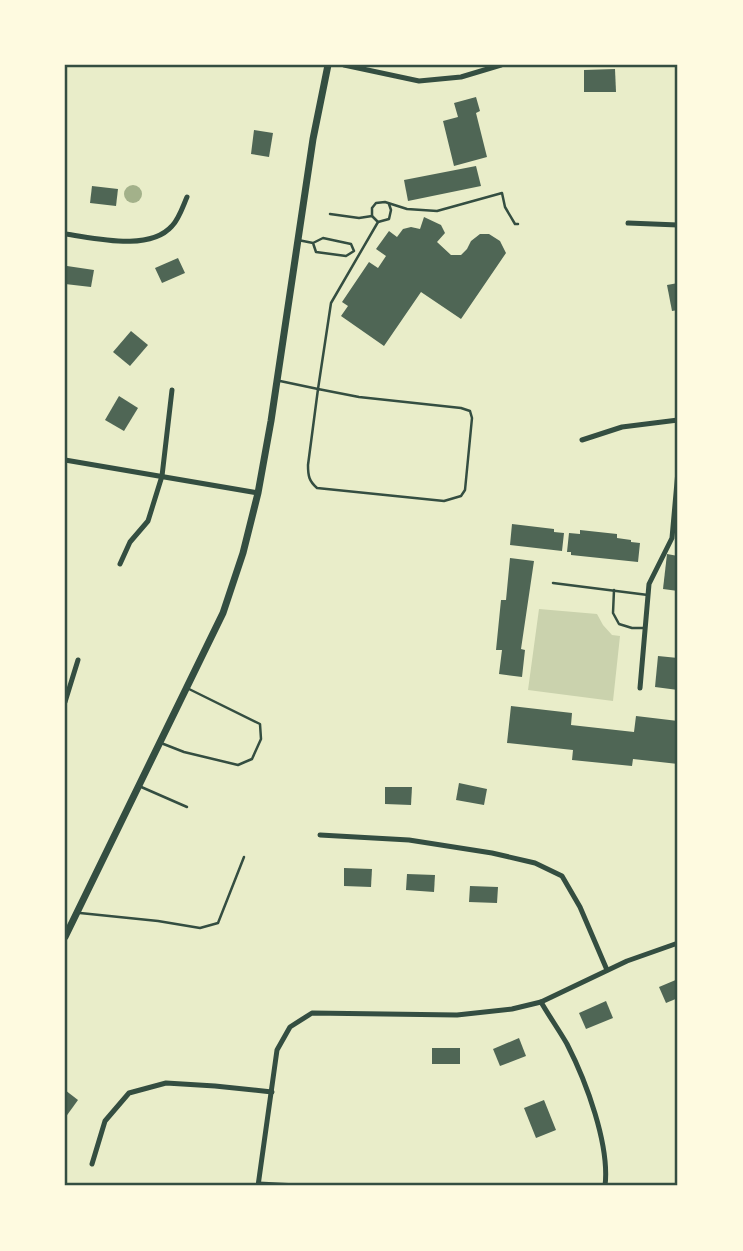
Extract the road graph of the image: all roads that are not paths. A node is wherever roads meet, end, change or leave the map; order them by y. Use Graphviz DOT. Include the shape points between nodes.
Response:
graph roads {
  1 [pos="328,65"];
  2 [pos="344,65"];
  3 [pos="501,65"];
  4 [pos="187,197"];
  5 [pos="389,204"];
  6 [pos="330,214"];
  7 [pos="372,216"];
  8 [pos="378,222"];
  9 [pos="628,223"];
  10 [pos="518,224"];
  11 [pos="678,225"];
  12 [pos="65,234"];
  13 [pos="298,240"];
  14 [pos="313,243"];
  15 [pos="354,251"];
  16 [pos="360,253"];
  17 [pos="277,381"];
  18 [pos="318,389"];
  19 [pos="172,390"];
  20 [pos="678,420"];
  21 [pos="582,440"];
  22 [pos="65,460"];
  23 [pos="678,471"];
  24 [pos="162,476"];
  25 [pos="258,493"];
  26 [pos="120,564"];
  27 [pos="553,583"];
  28 [pos="614,590"];
  29 [pos="648,595"];
  30 [pos="645,628"];
  31 [pos="78,660"];
  32 [pos="187,688"];
  33 [pos="640,688"];
  34 [pos="65,702"];
  35 [pos="160,742"];
  36 [pos="139,786"];
  37 [pos="187,807"];
  38 [pos="320,835"];
  39 [pos="244,857"];
  40 [pos="77,912"];
  41 [pos="67,925"];
  42 [pos="65,937"];
  43 [pos="678,943"];
  44 [pos="607,970"];
  45 [pos="541,1002"];
  46 [pos="272,1092"];
  47 [pos="92,1164"];
  48 [pos="259,1185"];
  49 [pos="298,1186"];
  50 [pos="605,1186"];
  1 -- 13 [label="main road"];
  2 -- 3 [label="street" via="419,81 461,77"];
  4 -- 12 [label="street" via="172,226 152,239 127,242"];
  5 -- 7 [label="lane" via="376,203"];
  5 -- 8 [label="lane" via="389,219"];
  5 -- 10 [label="lane" via="436,211 502,193 505,207"];
  6 -- 7 [label="lane"];
  7 -- 8 [label="lane"];
  8 -- 16 [label="lane"];
  9 -- 11 [label="street"];
  13 -- 14 [label="lane"];
  13 -- 17 [label="main road"];
  14 -- 15 [label="lane" via="323,238 351,244"];
  14 -- 15 [label="lane" via="316,252 346,257"];
  15 -- 16 [label="lane"];
  16 -- 18 [label="lane" via="331,303"];
  17 -- 18 [label="lane"];
  17 -- 25 [label="main road"];
  18 -- 18 [label="lane" via="470,411 461,496 444,501 317,488 310,482 308,465"];
  19 -- 24 [label="street"];
  20 -- 21 [label="street" via="622,427"];
  22 -- 24 [label="street"];
  23 -- 29 [label="street" via="672,538"];
  24 -- 25 [label="street"];
  24 -- 26 [label="street" via="148,521 130,542"];
  25 -- 32 [label="main road" via="223,613"];
  27 -- 28 [label="lane"];
  28 -- 29 [label="lane"];
  28 -- 30 [label="lane" via="613,613 619,624"];
  29 -- 30 [label="street"];
  30 -- 33 [label="street"];
  31 -- 34 [label="street"];
  32 -- 35 [label="main road"];
  32 -- 35 [label="lane" via="260,724 261,739 252,758 238,765"];
  35 -- 36 [label="main road"];
  36 -- 37 [label="lane"];
  36 -- 40 [label="main road"];
  38 -- 44 [label="street" via="409,840 536,863 562,876"];
  39 -- 40 [label="lane" via="218,922 200,928"];
  40 -- 41 [label="main road"];
  41 -- 42 [label="main road"];
  43 -- 44 [label="street"];
  44 -- 45 [label="street"];
  45 -- 46 [label="street" via="457,1015 312,1013 290,1027 277,1050"];
  45 -- 50 [label="street" via="567,1044 589,1096 603,1148"];
  46 -- 47 [label="street" via="166,1083 128,1093 105,1121"];
  46 -- 48 [label="street"];
  48 -- 49 [label="street"];
}
